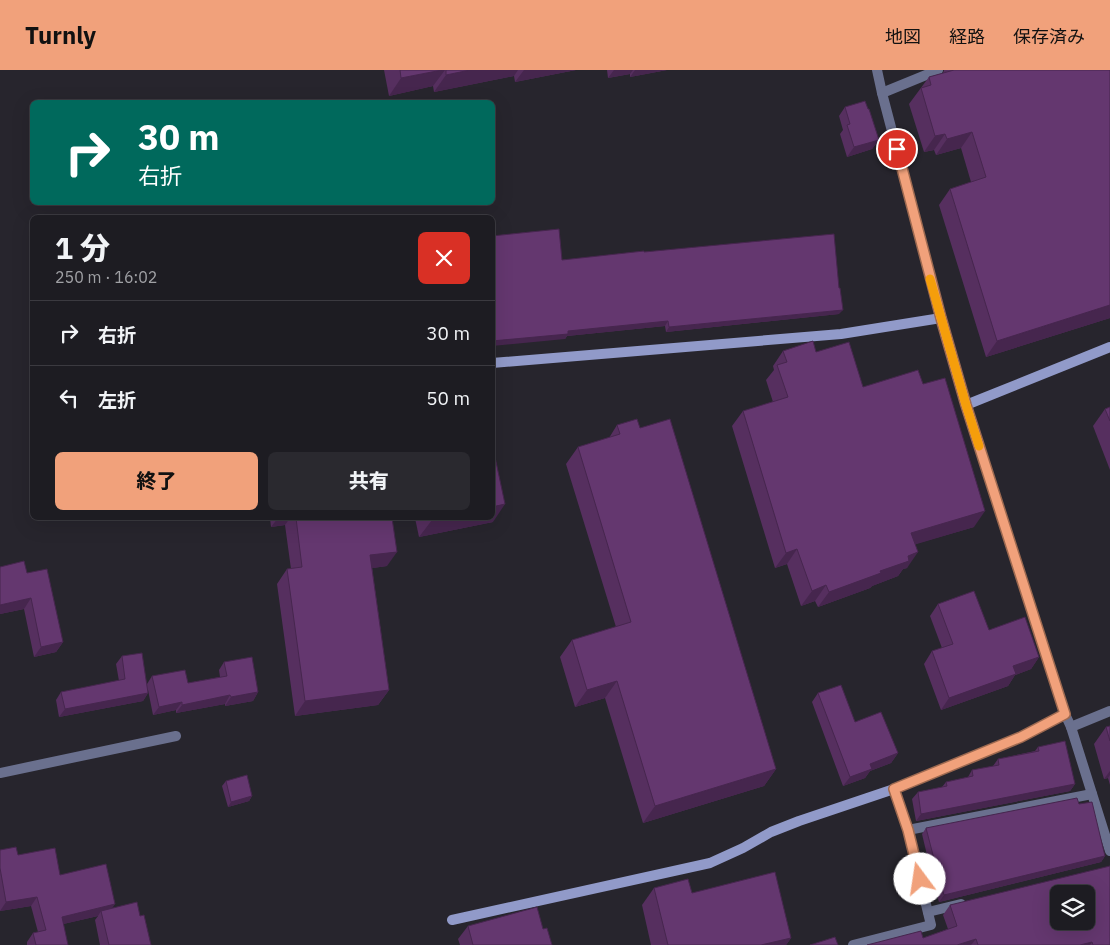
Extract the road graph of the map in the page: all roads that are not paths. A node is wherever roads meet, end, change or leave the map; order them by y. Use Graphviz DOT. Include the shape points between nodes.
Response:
graph roads {
  1 [pos="877,70"];
  2 [pos="938,70"];
  3 [pos="882,93"];
  4 [pos="941,318"];
  5 [pos="1110,347"];
  6 [pos="495,363"];
  7 [pos="966,405"];
  8 [pos="1110,711"];
  9 [pos="1065,714"];
  10 [pos="1071,727"];
  11 [pos="176,736"];
  12 [pos="0,773"];
  13 [pos="894,789"];
  14 [pos="1092,794"];
  15 [pos="908,830"];
  16 [pos="1110,851"];
  17 [pos="967,903"];
  18 [pos="928,912"];
  19 [pos="452,920"];
  20 [pos="852,945"];
  1 -- 3 [label="street"];
  2 -- 3 [label="street"];
  3 -- 4 [label="street"];
  4 -- 6 [label="street" via="841,334"];
  4 -- 7 [label="street"];
  5 -- 7 [label="street"];
  7 -- 9 [label="street"];
  8 -- 10 [label="street"];
  9 -- 10 [label="street"];
  9 -- 13 [label="street" via="1021,737"];
  10 -- 14 [label="street"];
  11 -- 12 [label="street"];
  13 -- 15 [label="street"];
  13 -- 19 [label="street" via="799,820 710,863"];
  14 -- 15 [label="street"];
  14 -- 16 [label="street"];
  15 -- 18 [label="street"];
  17 -- 18 [label="street"];
  18 -- 20 [label="street" via="932,925"];
}
